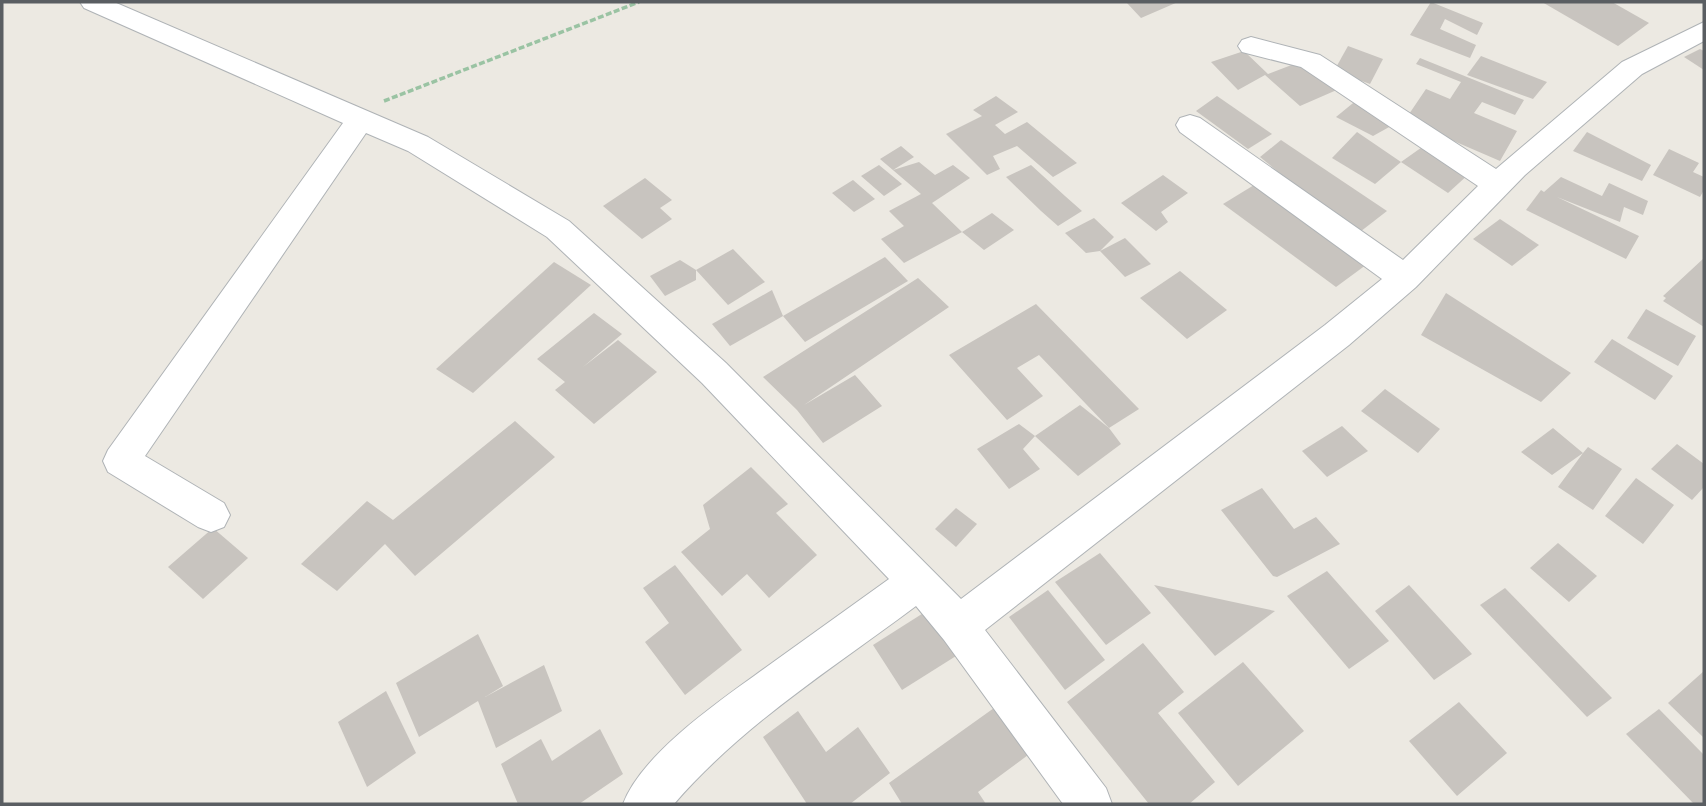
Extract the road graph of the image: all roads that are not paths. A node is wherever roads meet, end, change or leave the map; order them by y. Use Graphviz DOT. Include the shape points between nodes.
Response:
graph roads {
  1 [pos="93,2"];
  2 [pos="1704,30"];
  3 [pos="1251,46"];
  4 [pos="361,119"];
  5 [pos="1190,125"];
  6 [pos="1498,185"];
  7 [pos="1405,278"];
  8 [pos="211,515"];
  9 [pos="918,581"];
  10 [pos="958,626"];
  11 [pos="645,804"];
  12 [pos="1090,804"];
  1 -- 4 [label="street"];
  2 -- 6 [label="street" via="1632,68"];
  3 -- 6 [label="street" via="1311,61"];
  4 -- 8 [label="street" via="121,461"];
  4 -- 9 [label="street" via="418,144 558,229 714,373"];
  5 -- 7 [label="street"];
  6 -- 7 [label="street"];
  7 -- 10 [label="street" via="1205,439"];
  9 -- 10 [label="street"];
  9 -- 11 [label="street" via="708,736"];
  10 -- 12 [label="street"];
}
